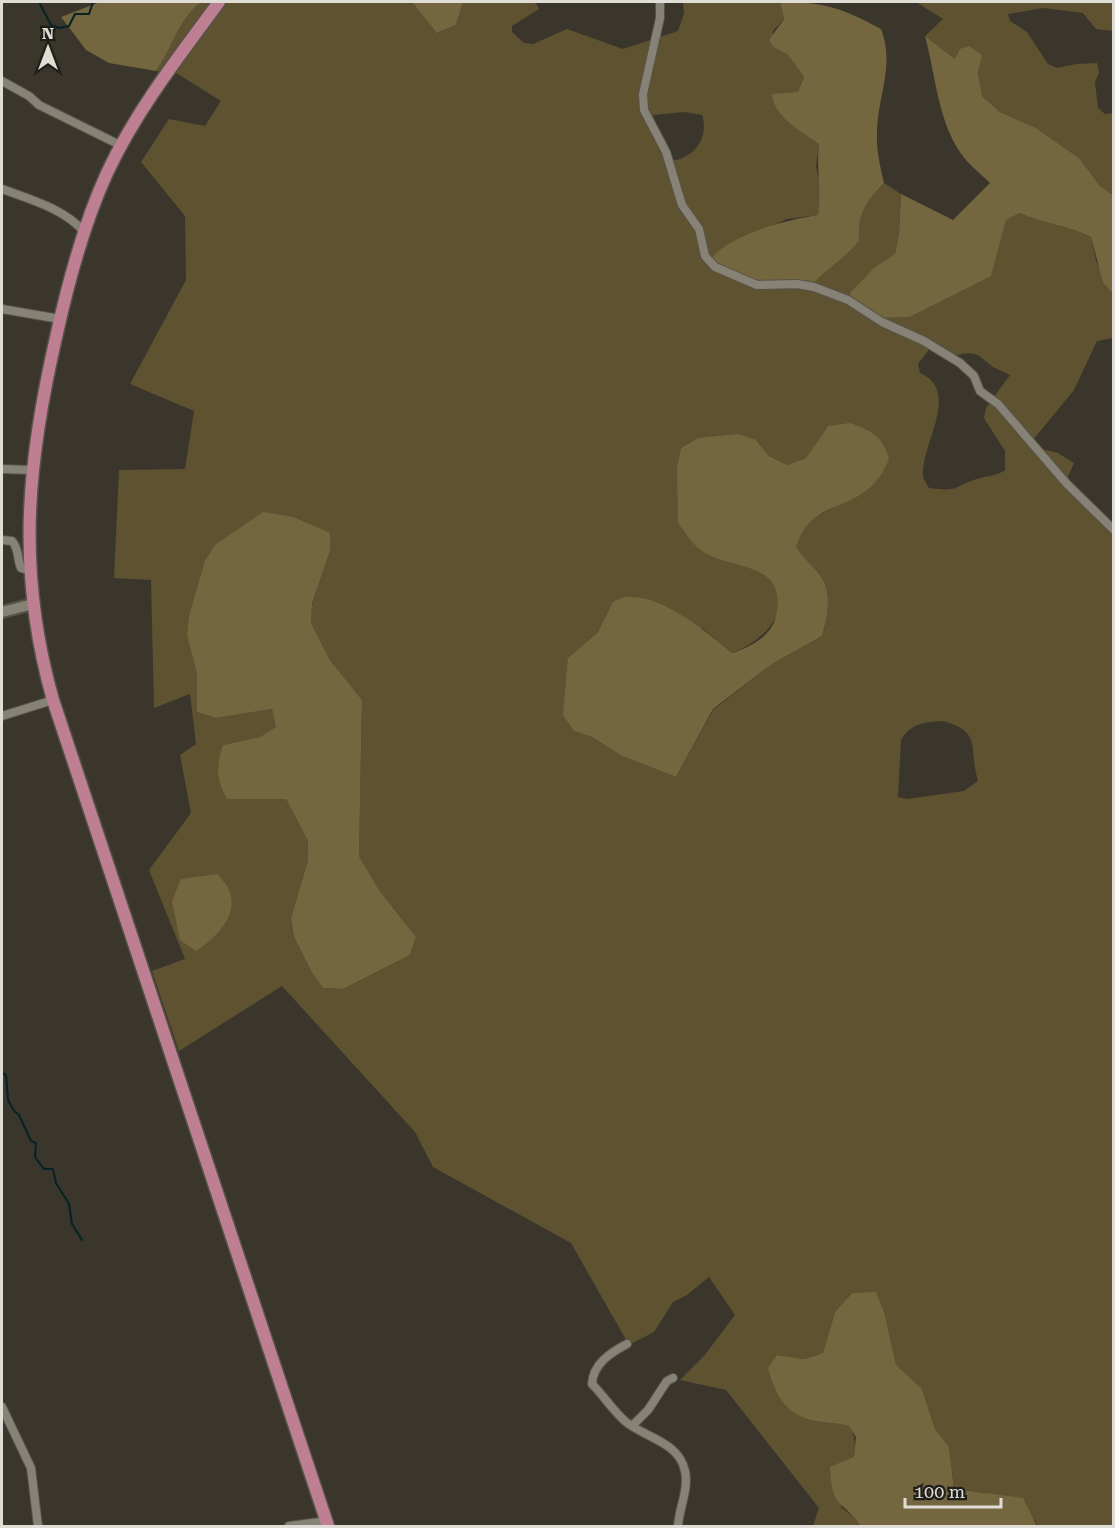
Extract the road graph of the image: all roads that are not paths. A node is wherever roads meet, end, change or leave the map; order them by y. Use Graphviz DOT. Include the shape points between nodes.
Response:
graph roads {
  1 [pos="219,2"];
  2 [pos="660,2"];
  3 [pos="2,81"];
  4 [pos="122,146"];
  5 [pos="2,189"];
  6 [pos="85,233"];
  7 [pos="2,309"];
  8 [pos="60,319"];
  9 [pos="2,469"];
  10 [pos="31,470"];
  11 [pos="1113,530"];
  12 [pos="2,540"];
  13 [pos="29,570"];
  14 [pos="33,604"];
  15 [pos="2,612"];
  16 [pos="53,700"];
  17 [pos="2,716"];
  18 [pos="627,1344"];
  19 [pos="673,1378"];
  20 [pos="2,1407"];
  21 [pos="632,1425"];
  22 [pos="327,1524"];
  23 [pos="38,1527"];
  24 [pos="289,1527"];
  25 [pos="678,1527"];
  1 -- 4 [label="main road" via="145,105"];
  2 -- 11 [label="street" via="643,94 644,110 666,152 682,205 699,229 705,256 715,267 757,285 797,284 848,300 960,363 974,376 980,391 998,404"];
  3 -- 4 [label="street" via="39,105"];
  4 -- 6 [label="main road" via="100,189"];
  5 -- 6 [label="street" via="25,195 65,215"];
  6 -- 8 [label="main road"];
  7 -- 8 [label="street"];
  8 -- 10 [label="main road"];
  9 -- 10 [label="street"];
  10 -- 13 [label="main road"];
  12 -- 13 [label="street" via="15,544 21,568"];
  13 -- 14 [label="main road"];
  14 -- 15 [label="street"];
  14 -- 16 [label="main road"];
  16 -- 17 [label="street"];
  16 -- 22 [label="main road"];
  18 -- 21 [label="street" via="609,1354 595,1369 592,1384"];
  19 -- 21 [label="street"];
  20 -- 23 [label="street" via="31,1468"];
  21 -- 25 [label="street" via="664,1443 685,1469"];
  22 -- 24 [label="street"];
}
